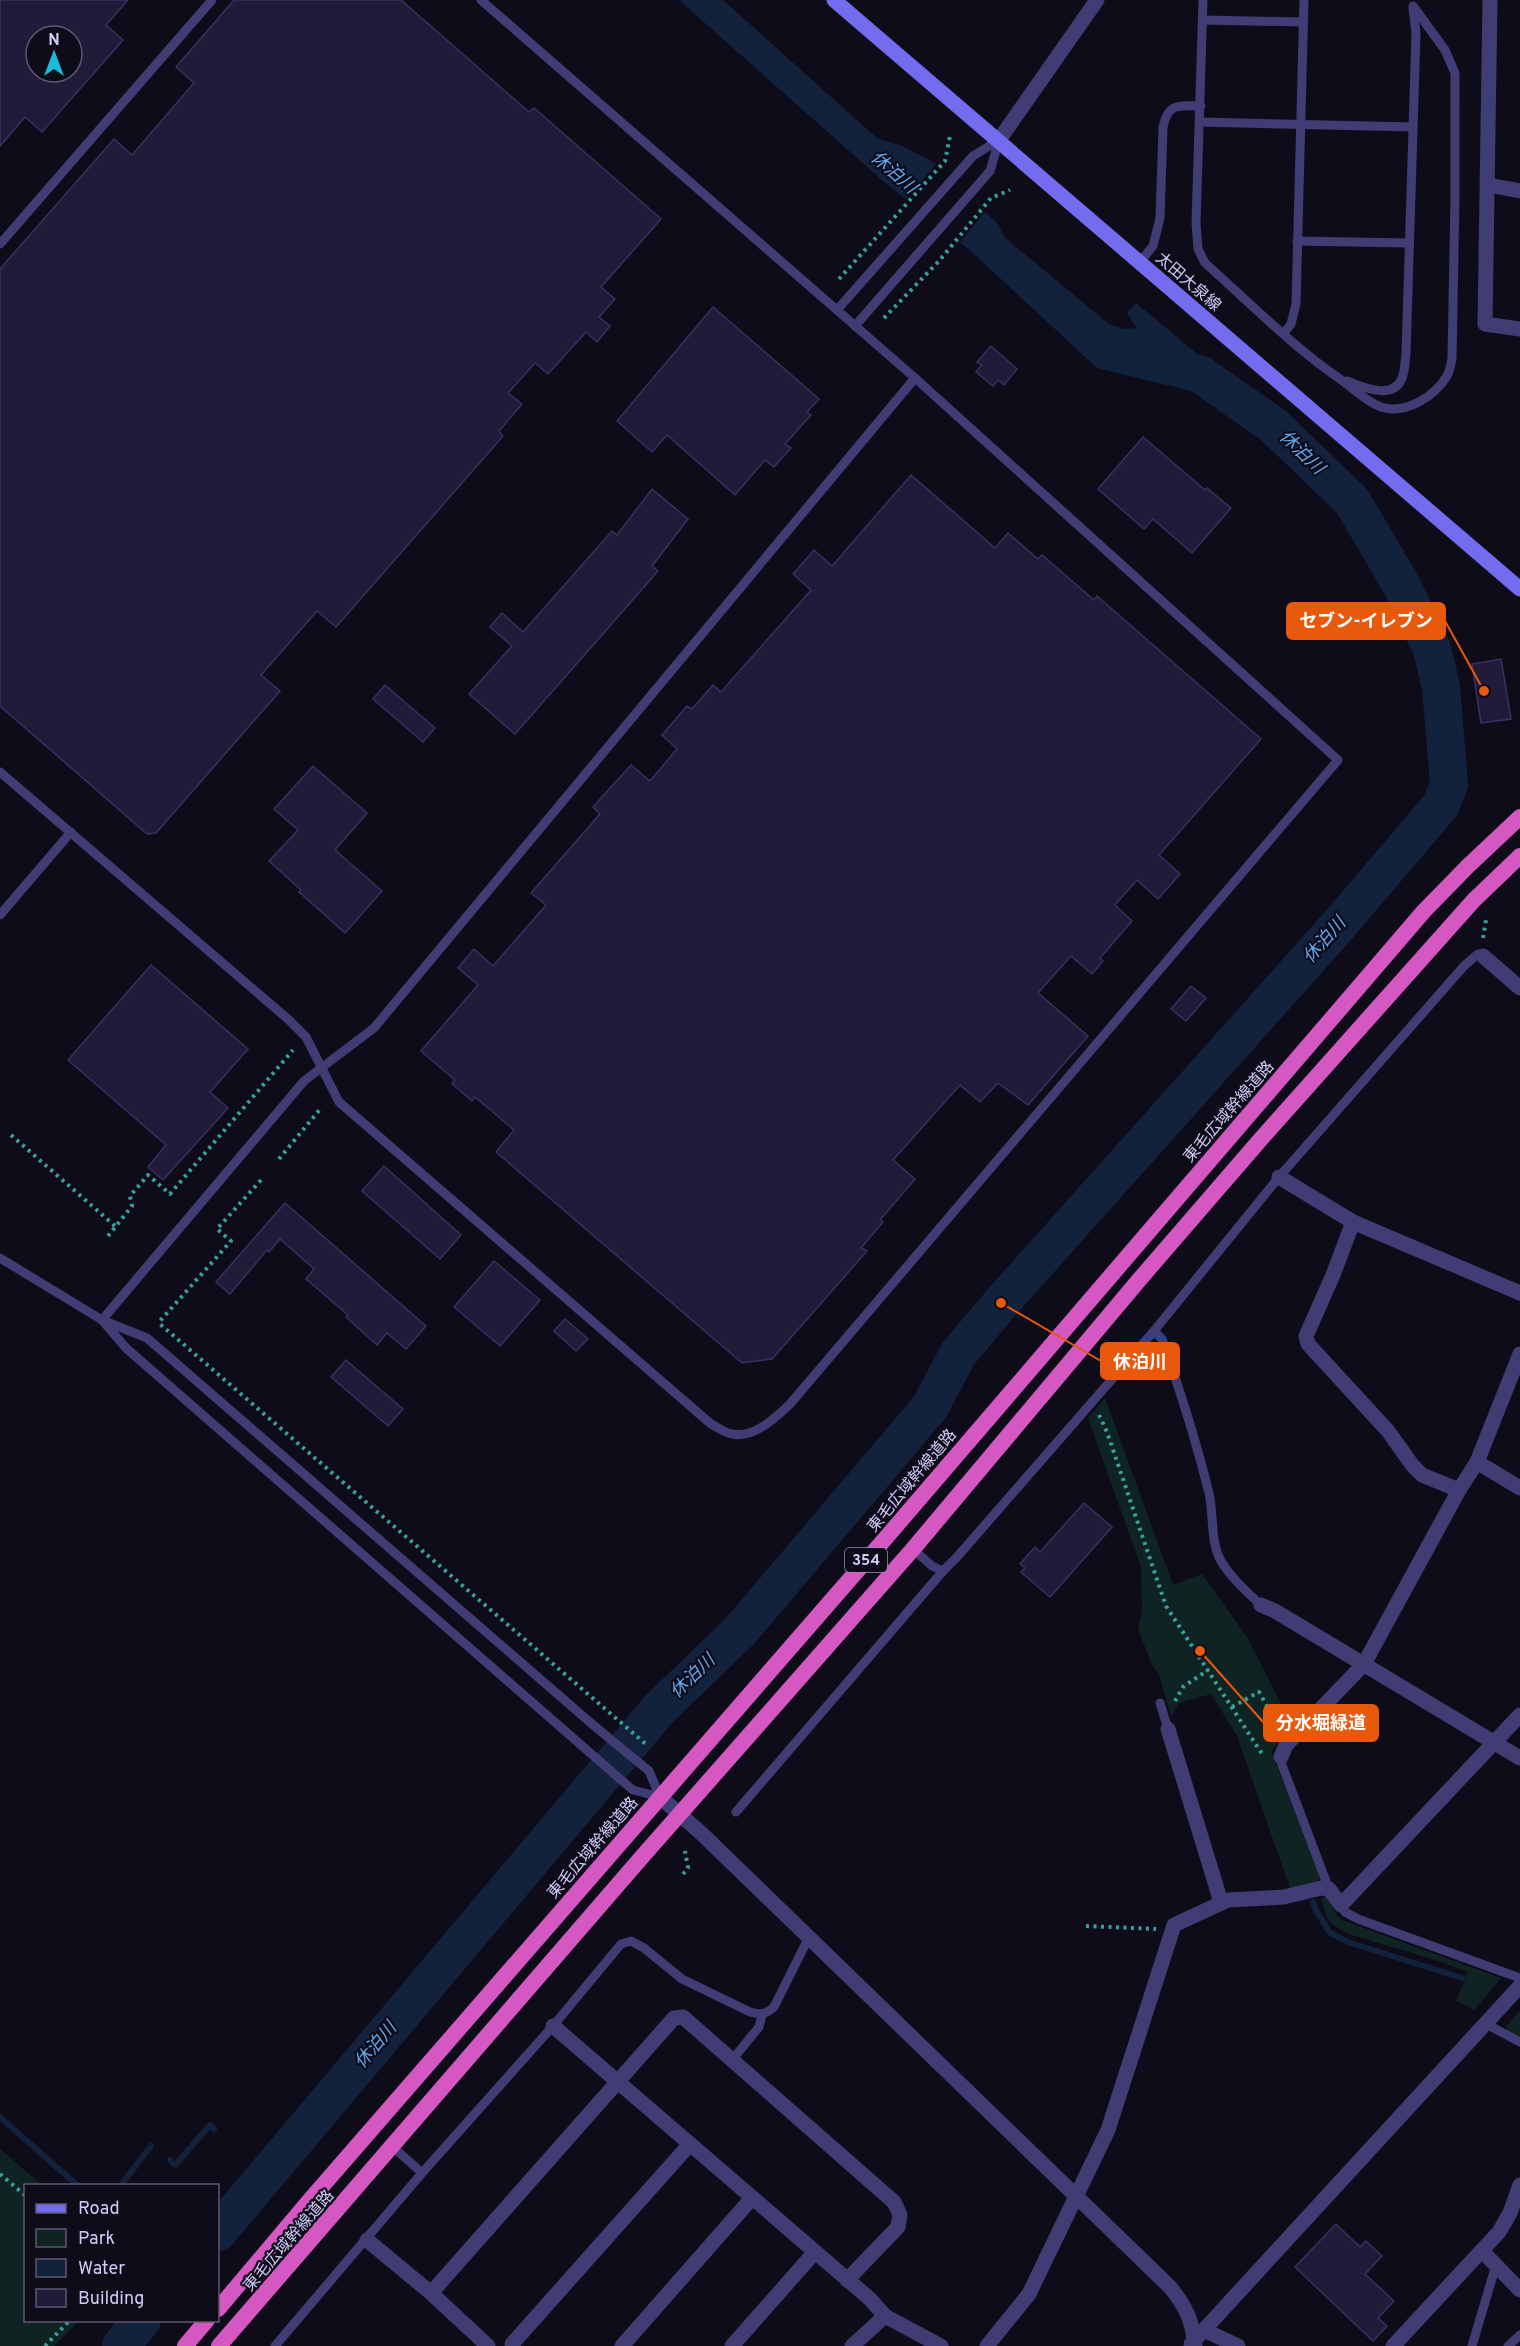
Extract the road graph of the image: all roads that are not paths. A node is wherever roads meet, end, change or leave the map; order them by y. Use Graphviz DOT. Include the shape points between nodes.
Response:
graph roads {
  1 [pos="212,0"];
  2 [pos="481,0"];
  3 [pos="834,0"];
  4 [pos="1203,0"];
  5 [pos="1304,0"];
  6 [pos="1490,0"];
  7 [pos="1090,3"];
  8 [pos="1412,3"];
  9 [pos="1203,20"];
  10 [pos="1303,22"];
  11 [pos="1201,106"];
  12 [pos="1200,122"];
  13 [pos="1300,125"];
  14 [pos="1413,127"];
  15 [pos="999,140"];
  16 [pos="1488,185"];
  17 [pos="1520,190"];
  18 [pos="1297,241"];
  19 [pos="1409,243"];
  20 [pos="0,244"];
  21 [pos="1140,262"];
  22 [pos="837,310"];
  23 [pos="855,326"];
  24 [pos="1520,329"];
  25 [pos="1284,333"];
  26 [pos="915,378"];
  27 [pos="1339,378"];
  28 [pos="1520,590"];
  29 [pos="0,772"];
  30 [pos="1520,817"];
  31 [pos="71,832"];
  32 [pos="1520,856"];
  33 [pos="0,915"];
  34 [pos="1483,956"];
  35 [pos="1520,988"];
  36 [pos="323,1067"];
  37 [pos="1279,1177"];
  38 [pos="1353,1222"];
  39 [pos="0,1258"];
  40 [pos="1520,1293"];
  41 [pos="102,1320"];
  42 [pos="1154,1331"];
  43 [pos="1520,1354"];
  44 [pos="1478,1462"];
  45 [pos="1520,1488"];
  46 [pos="1459,1490"];
  47 [pos="913,1549"];
  48 [pos="943,1571"];
  49 [pos="1261,1605"];
  50 [pos="1364,1664"];
  51 [pos="1160,1703"];
  52 [pos="1520,1715"];
  53 [pos="1166,1724"];
  54 [pos="1495,1742"];
  55 [pos="1284,1750"];
  56 [pos="1520,1758"];
  57 [pos="660,1797"];
  58 [pos="736,1812"];
  59 [pos="680,1815"];
  60 [pos="1329,1889"];
  61 [pos="1221,1902"];
  62 [pos="1341,1905"];
  63 [pos="809,1938"];
  64 [pos="1520,1978"];
  65 [pos="1520,1986"];
  66 [pos="762,2015"];
  67 [pos="1486,2024"];
  68 [pos="553,2026"];
  69 [pos="1520,2042"];
  70 [pos="732,2060"];
  71 [pos="617,2081"];
  72 [pos="690,2144"];
  73 [pos="393,2147"];
  74 [pos="422,2173"];
  75 [pos="1520,2185"];
  76 [pos="1075,2197"];
  77 [pos="752,2198"];
  78 [pos="367,2240"];
  79 [pos="1482,2251"];
  80 [pos="814,2253"];
  81 [pos="1496,2265"];
  82 [pos="847,2280"];
  83 [pos="1520,2290"];
  84 [pos="431,2293"];
  85 [pos="219,2308"];
  86 [pos="885,2316"];
  87 [pos="205,2322"];
  88 [pos="1520,2335"];
  89 [pos="1196,2341"];
  90 [pos="512,2345"];
  91 [pos="185,2346"];
  92 [pos="219,2346"];
  93 [pos="275,2346"];
  94 [pos="488,2346"];
  95 [pos="622,2346"];
  96 [pos="732,2346"];
  97 [pos="852,2346"];
  98 [pos="941,2346"];
  99 [pos="987,2346"];
  100 [pos="1238,2346"];
  101 [pos="1392,2346"];
  102 [pos="1472,2346"];
  103 [pos="1508,2346"];
  1 -- 20 [label="lane"];
  2 -- 22 [label="lane"];
  3 -- 15 [label="main road, 太田大泉線"];
  4 -- 9 [label="lane"];
  5 -- 10 [label="lane"];
  6 -- 16 [label="street"];
  7 -- 15 [label="street"];
  8 -- 14 [label="lane" via="1416,34"];
  8 -- 27 [label="lane" via="1445,50 1455,73 1452,358 1448,374 1435,392 1407,406 1383,407"];
  9 -- 10 [label="lane"];
  9 -- 11 [label="lane"];
  10 -- 13 [label="lane"];
  11 -- 12 [label="lane"];
  11 -- 21 [label="lane" via="1178,106 1165,114 1160,218 1152,246"];
  12 -- 13 [label="lane"];
  12 -- 25 [label="lane" via="1198,249 1205,263"];
  13 -- 14 [label="lane"];
  13 -- 18 [label="lane"];
  14 -- 19 [label="lane"];
  15 -- 21 [label="main road, 太田大泉線"];
  15 -- 22 [label="lane" via="973,156"];
  15 -- 23 [label="lane" via="990,171"];
  16 -- 17 [label="street"];
  16 -- 24 [label="street" via="1485,324"];
  18 -- 19 [label="lane"];
  18 -- 25 [label="lane" via="1296,304 1291,324"];
  19 -- 27 [label="lane" via="1402,378 1397,386 1385,391 1370,390"];
  21 -- 28 [label="main road, 太田大泉線"];
  22 -- 23 [label="lane"];
  23 -- 26 [label="lane"];
  25 -- 27 [label="lane"];
  26 -- 36 [label="lane" via="374,1028"];
  26 -- 36 [label="lane" via="1338,760 790,1404 770,1422 742,1435 711,1424 339,1102"];
  29 -- 31 [label="lane"];
  30 -- 57 [label="highway, 東毛広域幹線道路 / 354" via="1425,911"];
  31 -- 33 [label="lane"];
  31 -- 36 [label="lane" via="289,1020 306,1036"];
  32 -- 47 [label="highway, 東毛広域幹線道路 / 354" via="1474,900 1252,1149"];
  34 -- 35 [label="street"];
  34 -- 37 [label="lane" via="1474,956 1464,966"];
  36 -- 41 [label="lane" via="304,1081"];
  37 -- 38 [label="street"];
  37 -- 42 [label="lane"];
  38 -- 40 [label="street"];
  38 -- 46 [label="street" via="1306,1336 1308,1344 1388,1431 1413,1466 1428,1479"];
  39 -- 41 [label="lane"];
  41 -- 57 [label="lane" via="126,1348 620,1779 633,1790"];
  41 -- 57 [label="lane" via="147,1338 649,1771"];
  42 -- 48 [label="lane"];
  42 -- 49 [label="lane" via="1162,1339 1190,1425 1210,1496 1220,1559"];
  43 -- 44 [label="street"];
  44 -- 45 [label="street"];
  44 -- 46 [label="street"];
  46 -- 50 [label="street"];
  47 -- 48 [label="lane"];
  47 -- 59 [label="highway, 東毛広域幹線道路 / 354"];
  48 -- 58 [label="lane"];
  49 -- 50 [label="street"];
  50 -- 54 [label="street"];
  50 -- 55 [label="street"];
  51 -- 53 [label="lane"];
  52 -- 54 [label="street"];
  53 -- 61 [label="street"];
  54 -- 56 [label="street"];
  54 -- 62 [label="street"];
  55 -- 60 [label="lane" via="1282,1765"];
  57 -- 59 [label="street"];
  57 -- 85 [label="highway, 東毛広域幹線道路 / 354"];
  59 -- 63 [label="street"];
  59 -- 73 [label="highway, 東毛広域幹線道路 / 354"];
  60 -- 61 [label="street"];
  60 -- 62 [label="street"];
  61 -- 76 [label="street" via="1172,1929 1108,2130"];
  62 -- 64 [label="lane" via="1345,1912 1358,1918"];
  63 -- 66 [label="lane" via="774,2007"];
  63 -- 76 [label="street"];
  65 -- 67 [label="street"];
  66 -- 68 [label="lane" via="682,1979 631,1941 621,1944"];
  66 -- 70 [label="lane" via="759,2027"];
  67 -- 69 [label="lane"];
  67 -- 89 [label="street"];
  68 -- 71 [label="street"];
  68 -- 74 [label="lane"];
  70 -- 71 [label="street" via="683,2017 674,2018"];
  70 -- 82 [label="street" via="894,2202 900,2215 898,2227"];
  71 -- 72 [label="street"];
  71 -- 84 [label="street"];
  72 -- 77 [label="street"];
  72 -- 90 [label="street"];
  73 -- 74 [label="lane"];
  73 -- 92 [label="highway, 東毛広域幹線道路 / 354"];
  74 -- 78 [label="lane"];
  75 -- 79 [label="street" via="1510,2213"];
  76 -- 89 [label="street" via="1171,2288 1192,2321"];
  76 -- 99 [label="street" via="1029,2294"];
  77 -- 80 [label="street"];
  77 -- 95 [label="street"];
  78 -- 84 [label="street"];
  78 -- 93 [label="lane"];
  79 -- 81 [label="street"];
  79 -- 101 [label="street"];
  80 -- 82 [label="street"];
  80 -- 96 [label="street"];
  81 -- 83 [label="street"];
  81 -- 102 [label="lane"];
  82 -- 86 [label="street"];
  84 -- 94 [label="street"];
  86 -- 97 [label="street"];
  86 -- 98 [label="street"];
  87 -- 91 [label="highway"];
  88 -- 103 [label="lane"];
  89 -- 100 [label="street"];
}
